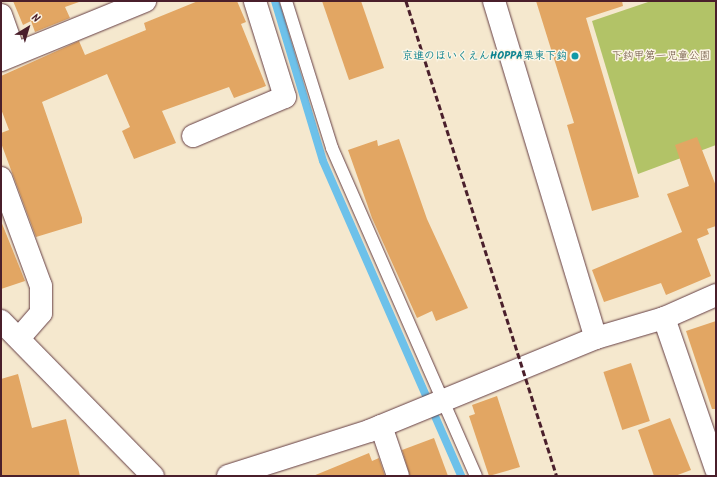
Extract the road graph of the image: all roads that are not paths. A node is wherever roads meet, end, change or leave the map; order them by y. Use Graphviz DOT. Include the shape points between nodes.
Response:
graph roads {
  1 [pos="145,1"];
  2 [pos="255,1"];
  3 [pos="286,1"];
  4 [pos="494,1"];
  5 [pos="1,15"];
  6 [pos="8,57"];
  7 [pos="193,136"];
  8 [pos="1,178"];
  9 [pos="716,295"];
  10 [pos="664,318"];
  11 [pos="1,320"];
  12 [pos="19,338"];
  13 [pos="596,338"];
  14 [pos="435,403"];
  15 [pos="381,426"];
  16 [pos="716,468"];
  17 [pos="259,472"];
  18 [pos="153,476"];
  19 [pos="228,476"];
  20 [pos="398,476"];
  21 [pos="476,476"];
  1 -- 6 [label="street"];
  2 -- 7 [label="street" via="285,97"];
  3 -- 14 [label="lane" via="332,148"];
  4 -- 13 [label="street"];
  5 -- 6 [label="street"];
  8 -- 12 [label="street" via="41,286 41,313"];
  9 -- 10 [label="street"];
  10 -- 13 [label="street"];
  10 -- 16 [label="street"];
  11 -- 12 [label="street"];
  12 -- 18 [label="street"];
  13 -- 14 [label="street"];
  14 -- 15 [label="street"];
  14 -- 21 [label="lane"];
  15 -- 17 [label="street"];
  15 -- 20 [label="street"];
  17 -- 19 [label="street"];
}
